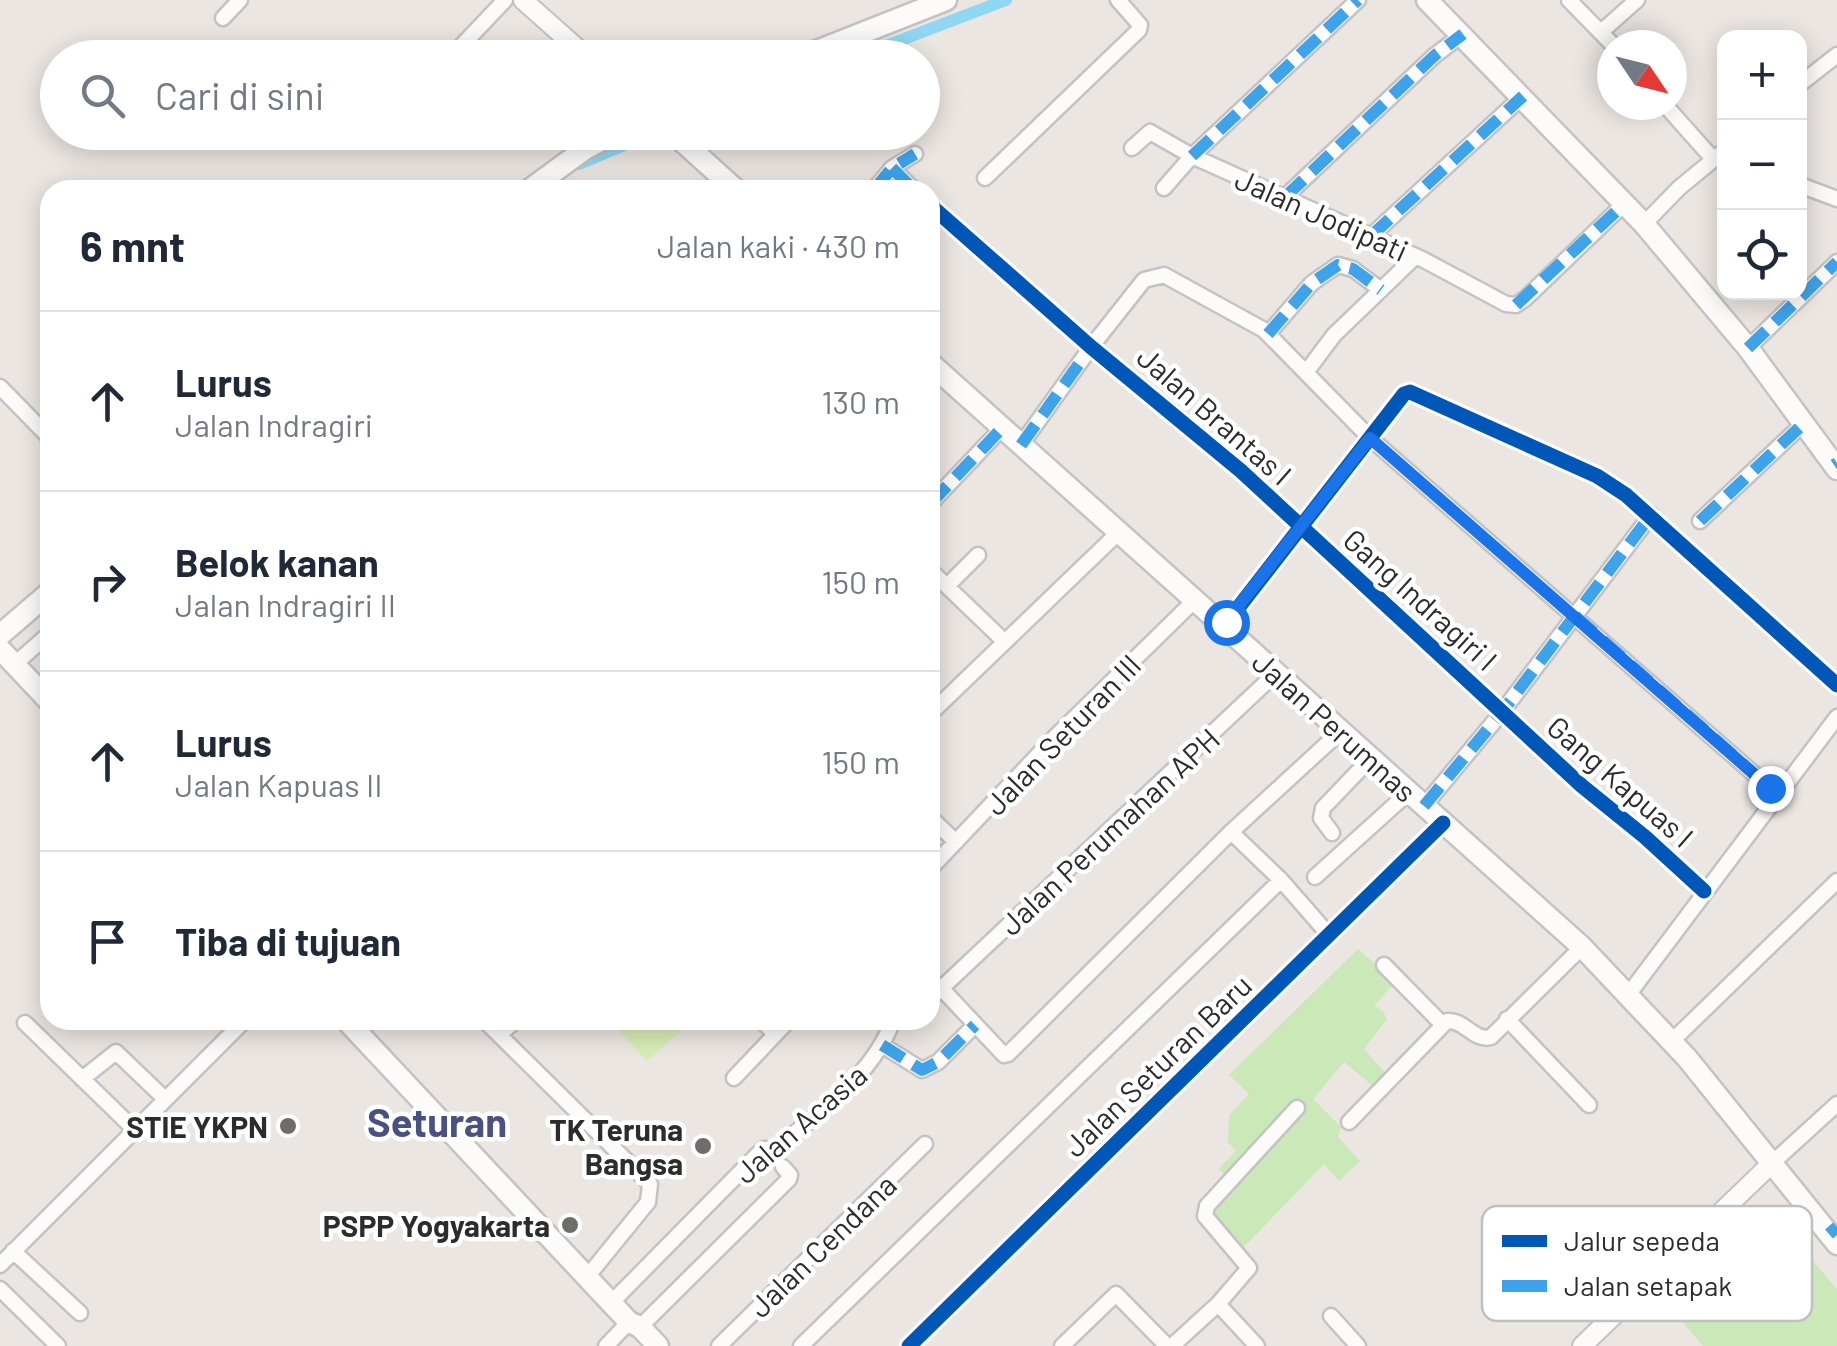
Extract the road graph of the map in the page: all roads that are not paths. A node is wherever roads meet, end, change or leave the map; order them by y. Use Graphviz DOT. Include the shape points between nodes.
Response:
graph roads {
  1 [pos="240,0"];
  2 [pos="504,0"];
  3 [pos="524,0"];
  4 [pos="1118,0"];
  5 [pos="1358,0"];
  6 [pos="1428,0"];
  7 [pos="1569,0"];
  8 [pos="1637,0"];
  9 [pos="934,2"];
  10 [pos="223,18"];
  11 [pos="1599,30"];
  12 [pos="1603,30"];
  13 [pos="1463,34"];
  14 [pos="467,40"];
  15 [pos="568,40"];
  16 [pos="843,40"];
  17 [pos="1837,55"];
  18 [pos="1807,79"];
  19 [pos="1523,96"];
  20 [pos="1682,120"];
  21 [pos="1132,148"];
  22 [pos="582,150"];
  23 [pos="692,150"];
  24 [pos="1717,151"];
  25 [pos="915,154"];
  26 [pos="1192,156"];
  27 [pos="1717,158"];
  28 [pos="892,168"];
  29 [pos="985,178"];
  30 [pos="543,180"];
  31 [pos="725,180"];
  32 [pos="882,180"];
  33 [pos="904,180"];
  34 [pos="1164,188"];
  35 [pos="1807,188"];
  36 [pos="1285,197"];
  37 [pos="1837,200"];
  38 [pos="1624,204"];
  39 [pos="940,215"];
  40 [pos="1644,224"];
  41 [pos="1370,236"];
  42 [pos="1416,256"];
  43 [pos="1837,262"];
  44 [pos="1381,290"];
  45 [pos="1268,334"];
  46 [pos="1091,347"];
  47 [pos="1748,348"];
  48 [pos="1307,371"];
  49 [pos="940,372"];
  50 [pos="0,387"];
  51 [pos="1803,424"];
  52 [pos="40,428"];
  53 [pos="1002,428"];
  54 [pos="1370,438"];
  55 [pos="1021,445"];
  56 [pos="1836,466"];
  57 [pos="940,493"];
  58 [pos="1651,514"];
  59 [pos="1700,521"];
  60 [pos="1301,528"];
  61 [pos="1119,532"];
  62 [pos="978,555"];
  63 [pos="940,579"];
  64 [pos="947,586"];
  65 [pos="40,600"];
  66 [pos="1194,600"];
  67 [pos="1575,616"];
  68 [pos="1224,626"];
  69 [pos="0,634"];
  70 [pos="40,640"];
  71 [pos="1005,642"];
  72 [pos="7,659"];
  73 [pos="1276,673"];
  74 [pos="1837,685"];
  75 [pos="40,694"];
  76 [pos="940,703"];
  77 [pos="1502,712"];
  78 [pos="1837,717"];
  79 [pos="1340,731"];
  80 [pos="1371,758"];
  81 [pos="1778,794"];
  82 [pos="1417,799"];
  83 [pos="1443,822"];
  84 [pos="940,827"];
  85 [pos="1231,832"];
  86 [pos="1332,833"];
  87 [pos="956,842"];
  88 [pos="940,858"];
  89 [pos="1316,876"];
  90 [pos="1281,880"];
  91 [pos="1837,882"];
  92 [pos="1704,891"];
  93 [pos="1328,935"];
  94 [pos="1582,947"];
  95 [pos="1384,965"];
  96 [pos="942,989"];
  97 [pos="1628,996"];
  98 [pos="1507,1020"];
  99 [pos="25,1023"];
  100 [pos="1443,1025"];
  101 [pos="975,1026"];
  102 [pos="235,1030"];
  103 [pos="355,1030"];
  104 [pos="494,1030"];
  105 [pos="505,1030"];
  106 [pos="771,1030"];
  107 [pos="779,1030"];
  108 [pos="888,1030"];
  109 [pos="775,1034"];
  110 [pos="499,1035"];
  111 [pos="1672,1041"];
  112 [pos="882,1045"];
  113 [pos="734,1078"];
  114 [pos="82,1079"];
  115 [pos="164,1098"];
  116 [pos="1837,1104"];
  117 [pos="1589,1106"];
  118 [pos="1297,1108"];
  119 [pos="1349,1122"];
  120 [pos="136,1130"];
  121 [pos="925,1144"];
  122 [pos="1770,1165"];
  123 [pos="783,1167"];
  124 [pos="1727,1206"];
  125 [pos="1807,1206"];
  126 [pos="1812,1211"];
  127 [pos="1834,1235"];
  128 [pos="14,1251"];
  129 [pos="0,1265"];
  130 [pos="587,1277"];
  131 [pos="0,1289"];
  132 [pos="612,1303"];
  133 [pos="1218,1304"];
  134 [pos="80,1313"];
  135 [pos="1331,1316"];
  136 [pos="1608,1321"];
  137 [pos="646,1336"];
  138 [pos="58,1346"];
  139 [pos="606,1346"];
  140 [pos="719,1346"];
  141 [pos="801,1346"];
  142 [pos="909,1346"];
  143 [pos="1062,1346"];
  144 [pos="1170,1346"];
  145 [pos="1257,1346"];
  146 [pos="1358,1346"];
  147 [pos="1582,1346"];
  1 -- 10 [label="street"];
  2 -- 14 [label="street"];
  3 -- 15 [label="street"];
  4 -- 29 [label="street" via="1139,30"];
  5 -- 26 [label="street"];
  6 -- 13 [label="main road"];
  7 -- 11 [label="street"];
  8 -- 12 [label="street"];
  9 -- 16 [label="main road"];
  13 -- 19 [label="main road"];
  13 -- 36 [label="street"];
  17 -- 18 [label="street"];
  19 -- 38 [label="main road"];
  19 -- 41 [label="street"];
  20 -- 24 [label="street"];
  21 -- 26 [label="street, Jalan Jodipati" via="1150,132"];
  22 -- 30 [label="main road"];
  23 -- 31 [label="main road"];
  25 -- 28 [label="street"];
  26 -- 34 [label="street"];
  26 -- 36 [label="street, Jalan Jodipati"];
  27 -- 40 [label="street"];
  28 -- 32 [label="street"];
  28 -- 33 [label="street"];
  35 -- 37 [label="street"];
  36 -- 41 [label="street, Jalan Jodipati"];
  38 -- 40 [label="main road"];
  38 -- 42 [label="street, Jalan Jodipati" via="1516,305"];
  39 -- 46 [label="street, Jalan Brantas I"];
  40 -- 47 [label="main road"];
  41 -- 42 [label="street, Jalan Jodipati"];
  42 -- 44 [label="street"];
  43 -- 47 [label="street"];
  44 -- 45 [label="street" via="1338,265 1312,283"];
  44 -- 48 [label="street"];
  45 -- 46 [label="street" via="1164,275 1153,275"];
  45 -- 48 [label="street"];
  46 -- 55 [label="street"];
  46 -- 60 [label="street, Jalan Brantas I"];
  47 -- 51 [label="main road"];
  48 -- 54 [label="street"];
  49 -- 53 [label="main road, Jalan Perumnas"];
  50 -- 52 [label="street"];
  51 -- 56 [label="main road"];
  51 -- 59 [label="street"];
  53 -- 55 [label="main road, Jalan Perumnas"];
  53 -- 57 [label="street"];
  54 -- 58 [label="street" via="1404,394 1420,394 1597,476"];
  54 -- 60 [label="street"];
  54 -- 67 [label="street"];
  55 -- 61 [label="main road, Jalan Perumnas"];
  58 -- 67 [label="street"];
  58 -- 74 [label="street"];
  60 -- 68 [label="street"];
  60 -- 77 [label="street, Gang Indragiri I"];
  61 -- 66 [label="main road, Jalan Perumnas"];
  61 -- 71 [label="street"];
  62 -- 64 [label="street"];
  63 -- 64 [label="street"];
  64 -- 71 [label="street"];
  65 -- 69 [label="main road"];
  66 -- 68 [label="main road, Jalan Perumnas"];
  66 -- 87 [label="street, Jalan Seturan III"];
  67 -- 77 [label="street"];
  67 -- 81 [label="street"];
  68 -- 73 [label="main road, Jalan Perumnas"];
  70 -- 72 [label="street"];
  71 -- 76 [label="street"];
  72 -- 75 [label="main road"];
  73 -- 79 [label="main road, Jalan Perumnas"];
  73 -- 96 [label="street, Jalan Perumahan APH"];
  77 -- 82 [label="street"];
  77 -- 92 [label="street, Gang Kapuas I"];
  78 -- 81 [label="street"];
  79 -- 80 [label="main road, Jalan Perumnas"];
  79 -- 85 [label="street"];
  80 -- 82 [label="main road, Jalan Perumnas"];
  80 -- 86 [label="street" via="1323,808 1320,818"];
  81 -- 92 [label="street"];
  82 -- 83 [label="main road, Jalan Perumnas"];
  82 -- 89 [label="street"];
  83 -- 93 [label="street, Jalan Seturan Baru"];
  83 -- 94 [label="main road, Jalan Perumnas"];
  84 -- 87 [label="street"];
  85 -- 90 [label="street"];
  85 -- 101 [label="street" via="1011,1052 1004,1054"];
  87 -- 88 [label="street, Jalan Seturan III"];
  90 -- 93 [label="street"];
  90 -- 141 [label="street"];
  91 -- 111 [label="street"];
  92 -- 97 [label="street"];
  93 -- 142 [label="street, Jalan Seturan Baru"];
  94 -- 97 [label="main road, Jalan Perumnas"];
  94 -- 98 [label="street"];
  95 -- 100 [label="street"];
  96 -- 101 [label="street"];
  97 -- 111 [label="main road, Jalan Perumnas"];
  98 -- 100 [label="street" via="1486,1039 1454,1020"];
  98 -- 117 [label="street"];
  99 -- 114 [label="street"];
  100 -- 119 [label="street"];
  101 -- 112 [label="street" via="922,1070"];
  102 -- 115 [label="street"];
  103 -- 130 [label="main road"];
  104 -- 110 [label="street"];
  105 -- 110 [label="street"];
  106 -- 109 [label="street"];
  107 -- 109 [label="street"];
  108 -- 112 [label="street, Jalan Acasia"];
  109 -- 113 [label="street"];
  110 -- 130 [label="street" via="650,1184 648,1202"];
  111 -- 122 [label="main road, Jalan Perumnas"];
  112 -- 132 [label="street, Jalan Acasia" via="864,1070 774,1150 763,1149"];
  114 -- 115 [label="street" via="116,1052"];
  114 -- 120 [label="street"];
  115 -- 120 [label="street"];
  116 -- 122 [label="street"];
  118 -- 133 [label="street" via="1207,1206 1205,1216 1249,1268"];
  120 -- 128 [label="street"];
  121 -- 140 [label="street, Jalan Cendana"];
  122 -- 124 [label="street"];
  122 -- 125 [label="main road, Jalan Perumnas"];
  123 -- 137 [label="street" via="789,1179"];
  126 -- 127 [label="main road, Jalan Perumnas"];
  128 -- 129 [label="street"];
  128 -- 134 [label="street"];
  130 -- 132 [label="main road"];
  131 -- 138 [label="street"];
  132 -- 137 [label="main road"];
  133 -- 144 [label="street"];
  133 -- 145 [label="street"];
  135 -- 146 [label="street"];
  136 -- 147 [label="street"];
  137 -- 139 [label="street"];
  143 -- 144 [label="street" via="1116,1294"];
}
